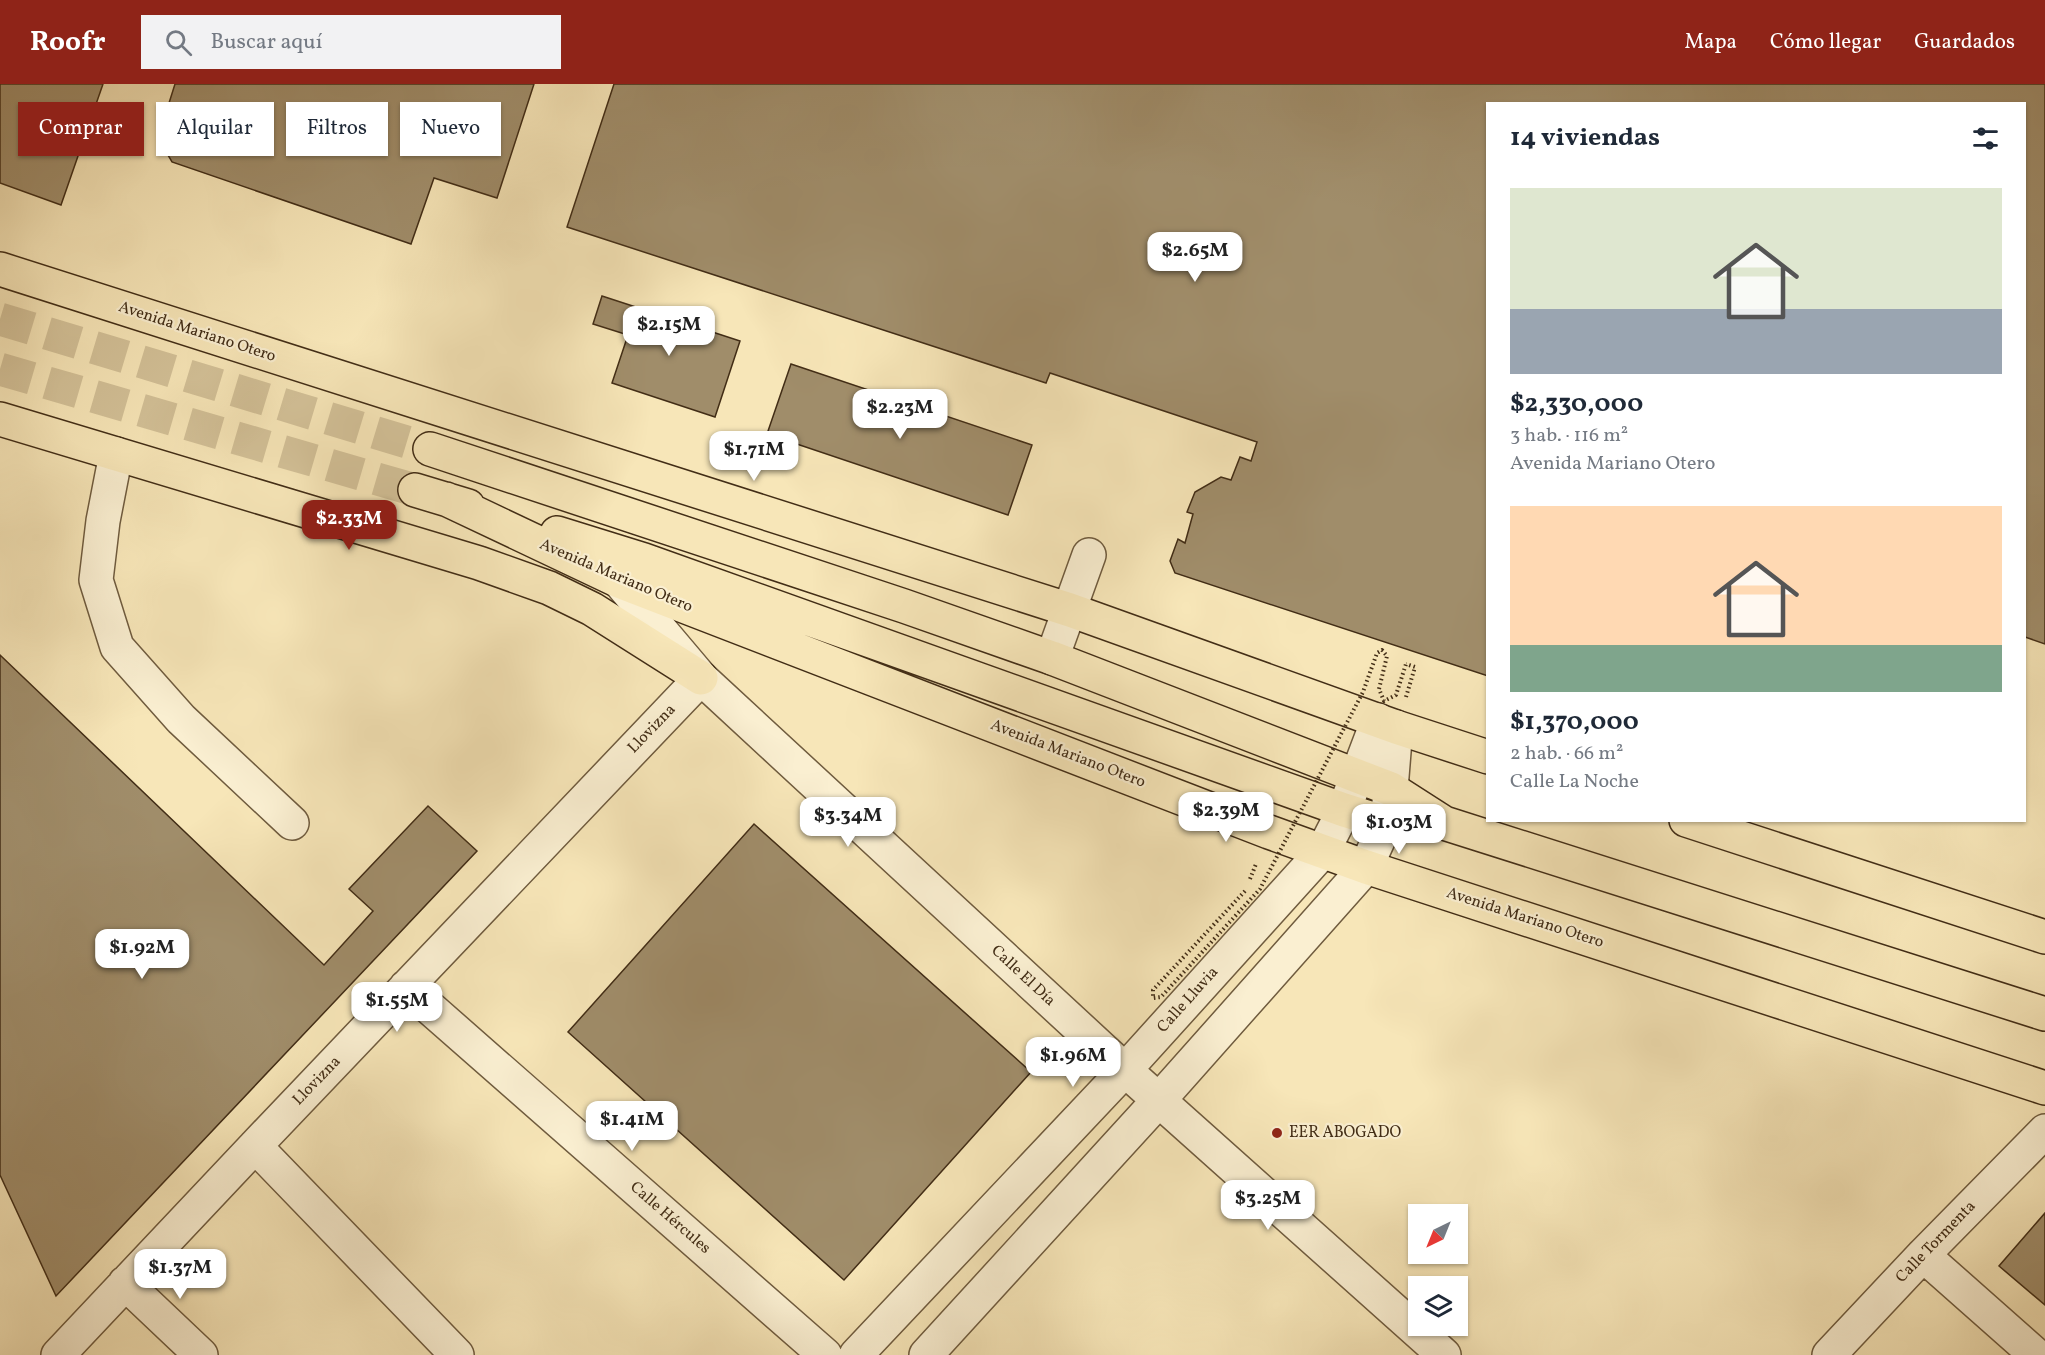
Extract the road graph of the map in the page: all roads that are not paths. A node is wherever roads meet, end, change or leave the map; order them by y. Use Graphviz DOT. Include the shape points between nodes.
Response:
graph roads {
  1 [pos="0,269"];
  2 [pos="0,419"];
  3 [pos="430,449"];
  4 [pos="116,454"];
  5 [pos="415,490"];
  6 [pos="446,499"];
  7 [pos="1089,555"];
  8 [pos="619,580"];
  9 [pos="1070,610"];
  10 [pos="1052,658"];
  11 [pos="701,678"];
  12 [pos="1387,724"];
  13 [pos="1486,755"];
  14 [pos="1356,775"];
  15 [pos="1391,789"];
  16 [pos="1344,810"];
  17 [pos="1692,822"];
  18 [pos="292,823"];
  19 [pos="1386,823"];
  20 [pos="1444,823"];
  21 [pos="1323,851"];
  22 [pos="1366,867"];
  23 [pos="2045,937"];
  24 [pos="406,987"];
  25 [pos="2045,1014"];
  26 [pos="1125,1070"];
  27 [pos="2045,1088"];
  28 [pos="1159,1100"];
  29 [pos="2045,1131"];
  30 [pos="255,1146"];
  31 [pos="1923,1255"];
  32 [pos="125,1283"];
  33 [pos="58,1355"];
  34 [pos="201,1355"];
  35 [pos="457,1355"];
  36 [pos="825,1355"];
  37 [pos="856,1355"];
  38 [pos="926,1355"];
  39 [pos="1444,1355"];
  40 [pos="1829,1355"];
  41 [pos="2036,1355"];
  1 -- 9 [label="main road, Avenida Mariano Otero"];
  2 -- 4 [label="main road"];
  3 -- 10 [label="main road, Avenida Mariano Otero"];
  4 -- 11 [label="main road" via="479,563 549,588 592,609"];
  4 -- 18 [label="street" via="96,580 117,647 181,719"];
  5 -- 6 [label="main road, Avenida Mariano Otero"];
  6 -- 8 [label="main road, Avenida Mariano Otero"];
  6 -- 16 [label="main road, Avenida Mariano Otero" via="644,560"];
  7 -- 9 [label="street"];
  8 -- 11 [label="street, Calle El Día"];
  8 -- 21 [label="main road, Avenida Mariano Otero"];
  9 -- 10 [label="street"];
  9 -- 12 [label="main road, Avenida Mariano Otero"];
  10 -- 14 [label="main road, Avenida Mariano Otero"];
  11 -- 24 [label="street, Llovizna"];
  11 -- 26 [label="street, Calle El Día"];
  12 -- 13 [label="main road, Avenida Mariano Otero"];
  12 -- 14 [label="street, Calle Lluvia"];
  12 -- 15 [label="street"];
  14 -- 15 [label="main road, Avenida Mariano Otero"];
  14 -- 16 [label="street, Calle Lluvia"];
  15 -- 19 [label="street"];
  15 -- 20 [label="main road, Avenida Mariano Otero"];
  16 -- 19 [label="main road, Avenida Mariano Otero"];
  16 -- 21 [label="street, Calle Lluvia"];
  17 -- 23 [label="main road"];
  19 -- 20 [label="main road, Avenida Mariano Otero"];
  19 -- 22 [label="street"];
  20 -- 25 [label="main road, Avenida Mariano Otero"];
  21 -- 22 [label="main road, Avenida Mariano Otero"];
  21 -- 26 [label="street, Calle Lluvia"];
  22 -- 27 [label="main road, Avenida Mariano Otero"];
  22 -- 28 [label="street"];
  24 -- 30 [label="street, Llovizna"];
  24 -- 36 [label="street, Calle Hércules"];
  26 -- 28 [label="street, Calle El Día"];
  26 -- 37 [label="street, Calle Lluvia"];
  28 -- 38 [label="street"];
  28 -- 39 [label="street, Calle El Día"];
  29 -- 31 [label="street, Calle Tormenta"];
  30 -- 32 [label="street, Llovizna"];
  30 -- 35 [label="street"];
  31 -- 40 [label="street, Calle Tormenta"];
  31 -- 41 [label="street"];
  32 -- 33 [label="street, Llovizna"];
  32 -- 34 [label="street"];
}
